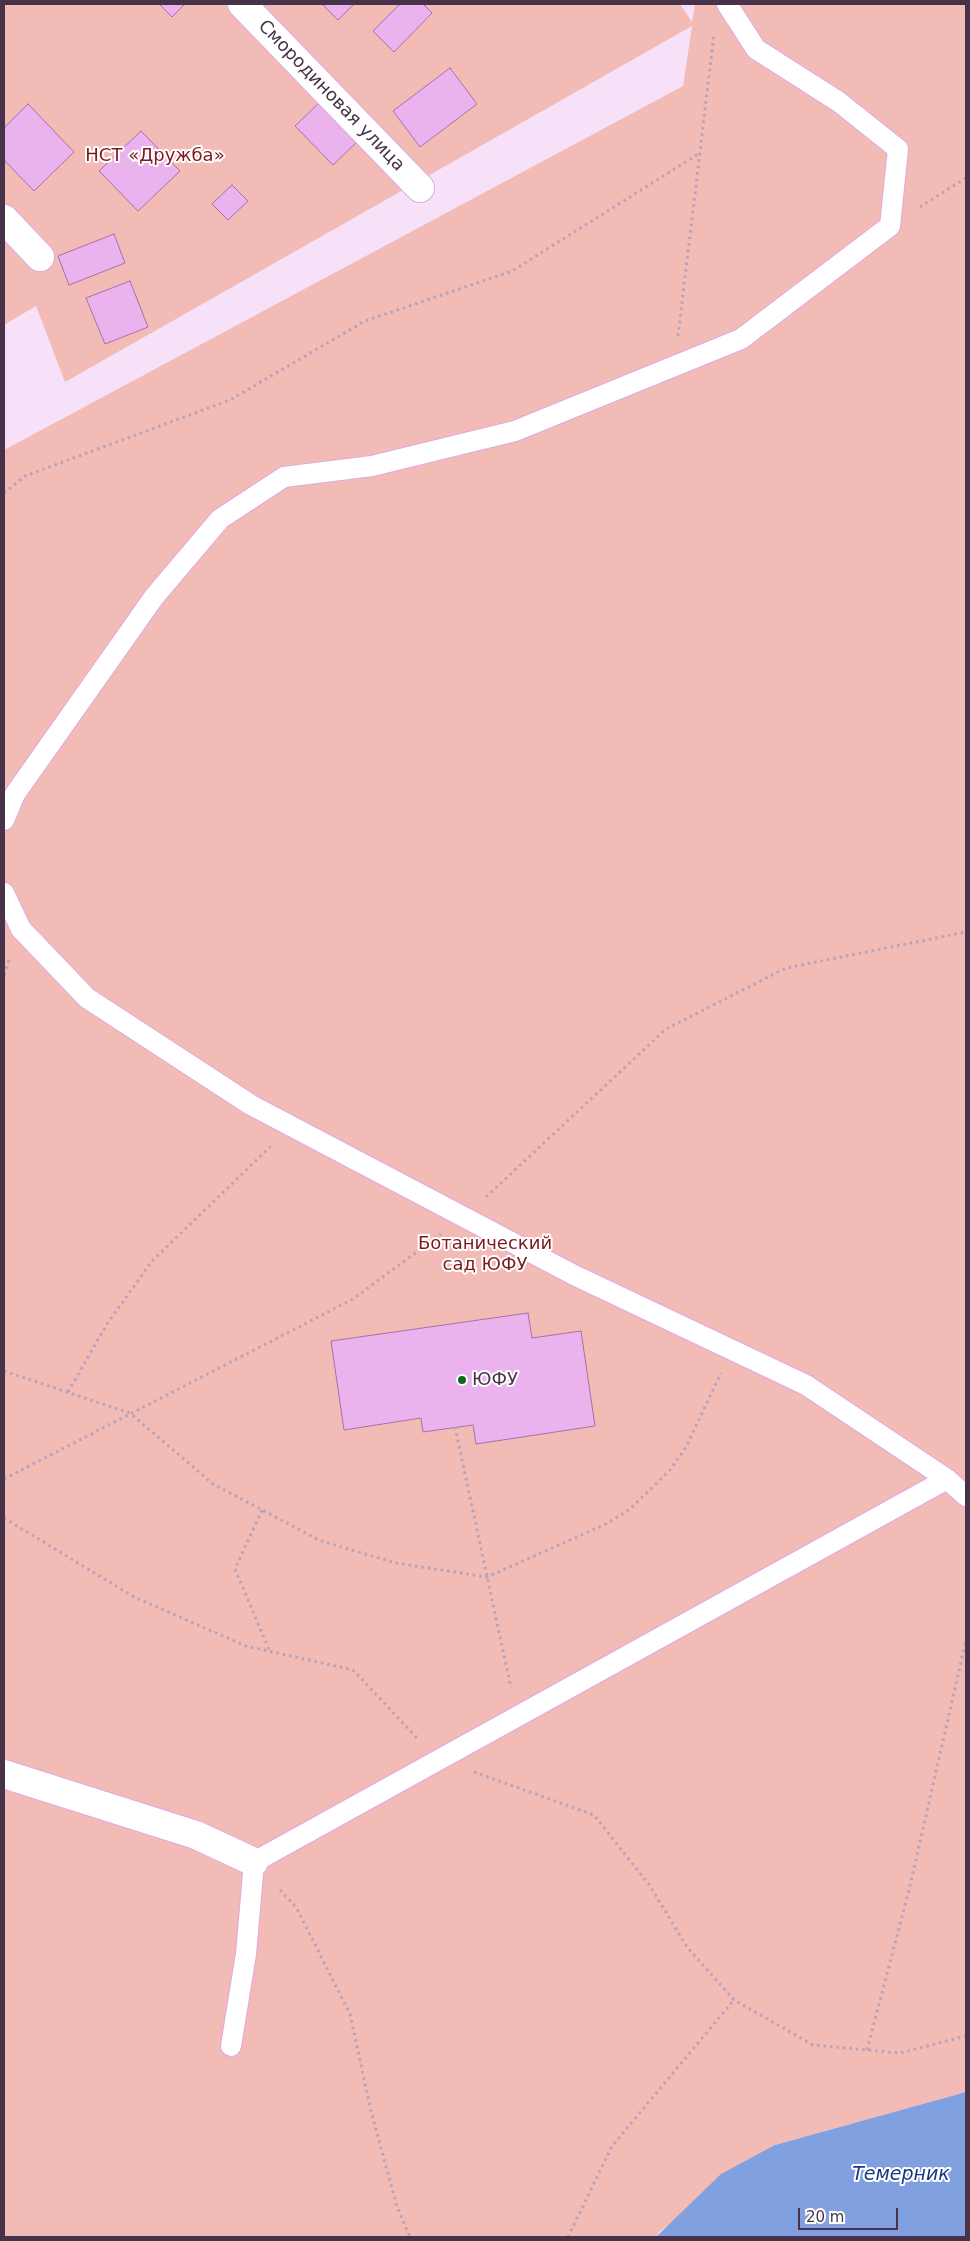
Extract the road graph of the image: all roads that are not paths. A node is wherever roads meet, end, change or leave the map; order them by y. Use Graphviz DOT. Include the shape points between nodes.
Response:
graph roads {
  1 [pos="242,4"];
  2 [pos="727,4"];
  3 [pos="420,188"];
  4 [pos="4,219"];
  5 [pos="40,257"];
  6 [pos="4,820"];
  7 [pos="4,893"];
  8 [pos="947,1479"];
  9 [pos="966,1496"];
  10 [pos="4,1774"];
  11 [pos="254,1862"];
  12 [pos="231,2046"];
  1 -- 3 [label="street, Смородиновая улица"];
  2 -- 6 [label="lane" via="756,49 839,102 898,149 890,226 740,339 515,431 372,466 284,478 220,518 154,597 15,794"];
  4 -- 5 [label="street"];
  7 -- 8 [label="lane" via="21,929 87,998 251,1106 574,1275 806,1385"];
  8 -- 9 [label="lane"];
  8 -- 11 [label="lane"];
  10 -- 11 [label="street" via="196,1835"];
  11 -- 12 [label="lane" via="246,1954"];
}
